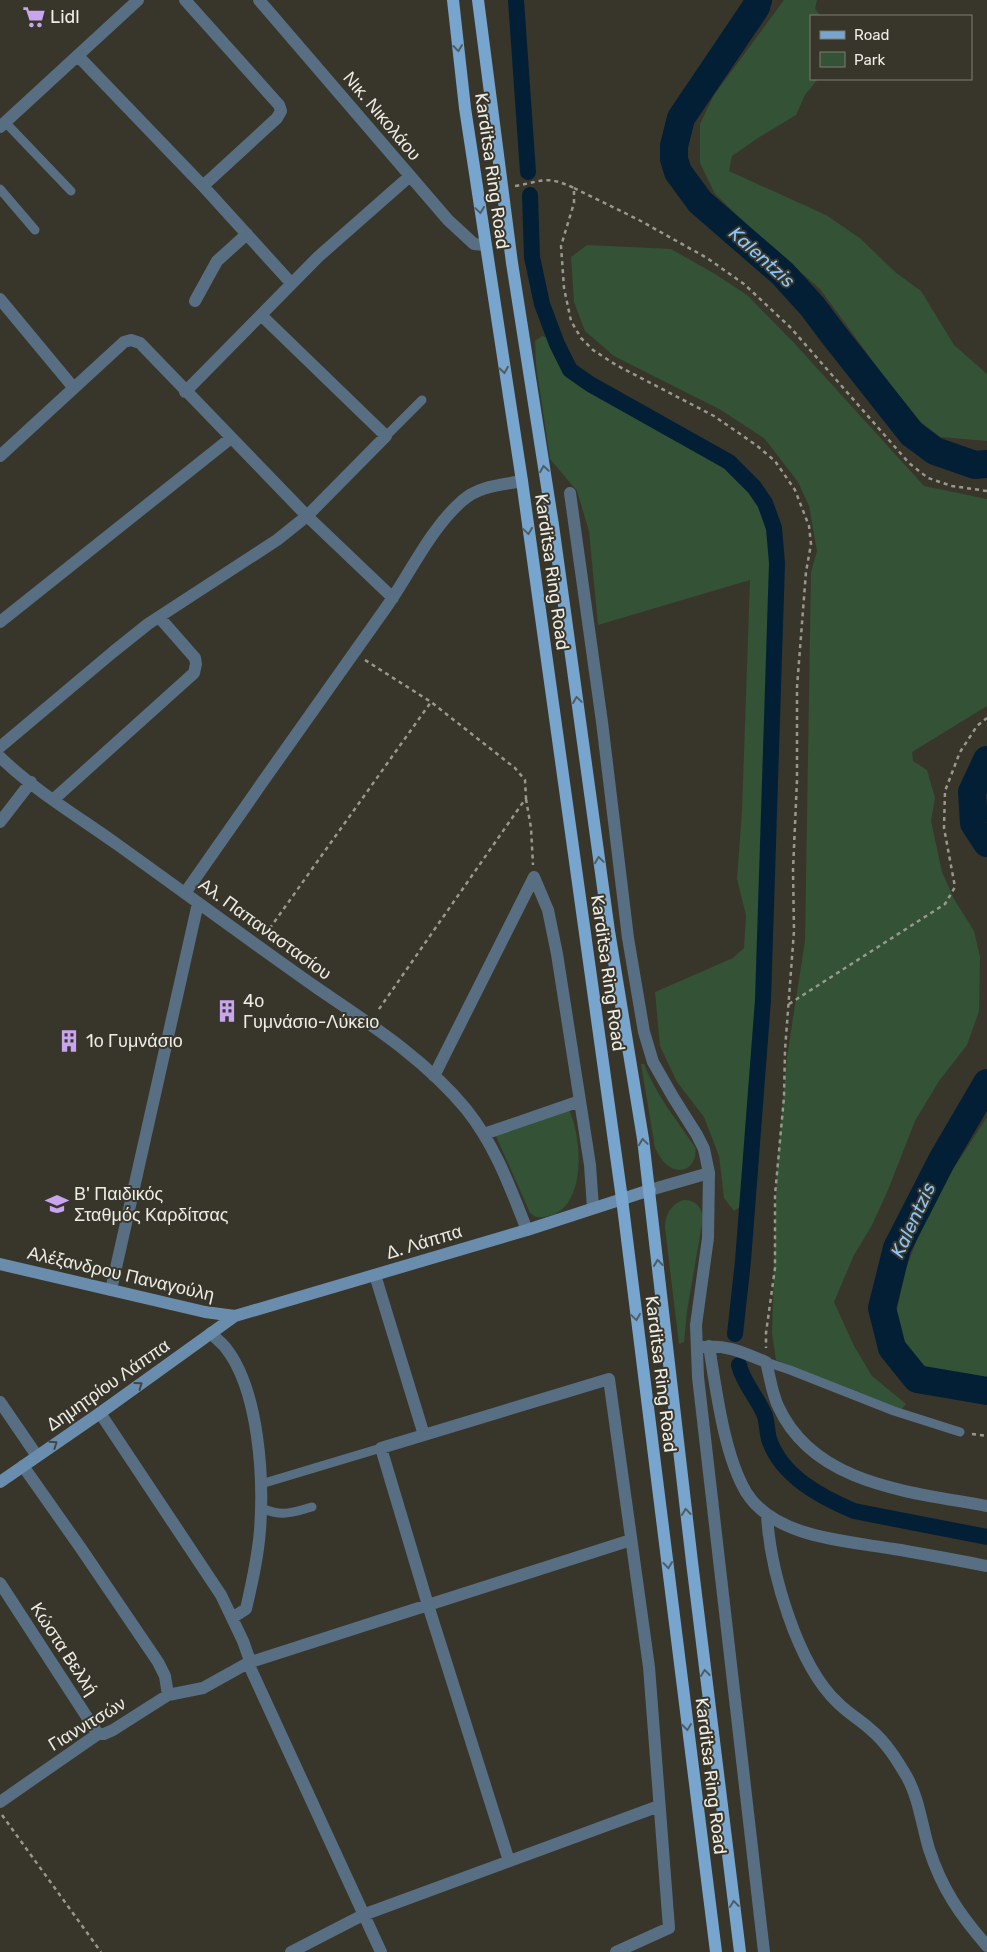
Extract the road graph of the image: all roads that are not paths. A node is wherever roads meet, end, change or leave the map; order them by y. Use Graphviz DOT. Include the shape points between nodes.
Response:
graph roads {
  1 [pos="138,0"];
  2 [pos="185,0"];
  3 [pos="259,0"];
  4 [pos="453,0"];
  5 [pos="478,0"];
  6 [pos="78,56"];
  7 [pos="2,124"];
  8 [pos="410,176"];
  9 [pos="203,186"];
  10 [pos="0,189"];
  11 [pos="71,191"];
  12 [pos="35,230"];
  13 [pos="247,234"];
  14 [pos="485,245"];
  15 [pos="291,283"];
  16 [pos="0,299"];
  17 [pos="195,301"];
  18 [pos="261,315"];
  19 [pos="73,387"];
  20 [pos="185,392"];
  21 [pos="422,400"];
  22 [pos="386,436"];
  23 [pos="232,438"];
  24 [pos="0,456"];
  25 [pos="522,481"];
  26 [pos="570,493"];
  27 [pos="307,516"];
  28 [pos="393,598"];
  29 [pos="159,617"];
  30 [pos="0,622"];
  31 [pos="0,747"];
  32 [pos="0,757"];
  33 [pos="31,782"];
  34 [pos="54,799"];
  35 [pos="0,822"];
  36 [pos="184,893"];
  37 [pos="198,903"];
  38 [pos="434,1076"];
  39 [pos="580,1101"];
  40 [pos="484,1134"];
  41 [pos="709,1173"];
  42 [pos="650,1190"];
  43 [pos="622,1199"];
  44 [pos="593,1208"];
  45 [pos="526,1230"];
  46 [pos="0,1264"];
  47 [pos="375,1275"];
  48 [pos="110,1290"];
  49 [pos="235,1316"];
  50 [pos="211,1333"];
  51 [pos="703,1347"];
  52 [pos="766,1362"];
  53 [pos="0,1402"];
  54 [pos="100,1413"];
  55 [pos="960,1432"];
  56 [pos="424,1435"];
  57 [pos="381,1448"];
  58 [pos="37,1456"];
  59 [pos="23,1466"];
  60 [pos="0,1482"];
  61 [pos="261,1484"];
  62 [pos="987,1506"];
  63 [pos="312,1507"];
  64 [pos="261,1508"];
  65 [pos="767,1515"];
  66 [pos="632,1540"];
  67 [pos="987,1566"];
  68 [pos="0,1583"];
  69 [pos="428,1605"];
  70 [pos="232,1618"];
  71 [pos="248,1663"];
  72 [pos="168,1695"];
  73 [pos="98,1734"];
  74 [pos="0,1802"];
  75 [pos="659,1806"];
  76 [pos="509,1861"];
  77 [pos="363,1915"];
  78 [pos="987,1946"];
  79 [pos="291,1952"];
  80 [pos="381,1952"];
  81 [pos="616,1952"];
  82 [pos="716,1952"];
  83 [pos="740,1952"];
  84 [pos="764,1952"];
  1 -- 6 [label="street"];
  2 -- 9 [label="street" via="281,111"];
  3 -- 8 [label="street, Νικ. Νικολάου"];
  4 -- 14 [label="main road, Karditsa Ring Road, one-way"];
  42 -- 5 [label="main road, Karditsa Ring Road, one-way" via="609,931 553,525 502,191"];
  6 -- 7 [label="street"];
  6 -- 9 [label="street"];
  7 -- 11 [label="lane"];
  8 -- 14 [label="street, Νικ. Νικολάου" via="459,232 474,244"];
  8 -- 15 [label="street"];
  9 -- 13 [label="street"];
  10 -- 12 [label="lane"];
  13 -- 15 [label="street"];
  13 -- 17 [label="street" via="217,261"];
  14 -- 25 [label="main road, Karditsa Ring Road, one-way"];
  15 -- 18 [label="street"];
  16 -- 19 [label="street"];
  18 -- 20 [label="street"];
  18 -- 22 [label="street"];
  19 -- 20 [label="street" via="124,342 131,340 140,343"];
  19 -- 24 [label="street"];
  20 -- 23 [label="street"];
  21 -- 22 [label="lane"];
  22 -- 27 [label="street"];
  23 -- 27 [label="street"];
  23 -- 30 [label="street"];
  25 -- 28 [label="street" via="488,488 463,500 446,517"];
  25 -- 43 [label="main road, Karditsa Ring Road, one-way"];
  26 -- 41 [label="street" via="640,1016 653,1062 698,1135"];
  27 -- 28 [label="street"];
  27 -- 29 [label="street" via="277,540"];
  28 -- 36 [label="street"];
  29 -- 31 [label="street"];
  29 -- 34 [label="street" via="195,658 194,673"];
  32 -- 33 [label="street, Αλ. Παπαναστασίου"];
  33 -- 34 [label="street, Αλ. Παπαναστασίου"];
  33 -- 35 [label="street"];
  34 -- 36 [label="street, Αλ. Παπαναστασίου"];
  36 -- 37 [label="street, Αλ. Παπαναστασίου"];
  37 -- 38 [label="street, Αλ. Παπαναστασίου" via="397,1043"];
  37 -- 48 [label="street"];
  38 -- 39 [label="street" via="534,877 548,910"];
  38 -- 40 [label="street, Αλ. Παπαναστασίου" via="466,1109"];
  39 -- 40 [label="street"];
  39 -- 44 [label="street"];
  40 -- 45 [label="street, Αλ. Παπαναστασίου" via="502,1168"];
  41 -- 42 [label="street"];
  41 -- 51 [label="street" via="708,1238 697,1316"];
  42 -- 43 [label="street, Δ. Λάππα"];
  83 -- 42 [label="main road, Karditsa Ring Road, one-way"];
  43 -- 44 [label="street, Δ. Λάππα"];
  43 -- 82 [label="main road, Karditsa Ring Road, one-way"];
  44 -- 45 [label="street, Δ. Λάππα"];
  45 -- 47 [label="street, Δ. Λάππα"];
  46 -- 48 [label="street, Αλέξανδρου Παναγούλη"];
  47 -- 49 [label="street, Δ. Λάππα"];
  47 -- 56 [label="street"];
  48 -- 49 [label="street, Αλέξανδρου Παναγούλη"];
  49 -- 50 [label="street, Δημητρίου Λάππα"];
  54 -- 50 [label="street, Δημητρίου Λάππα, one-way"];
  50 -- 61 [label="street" via="225,1346 247,1392 257,1441"];
  51 -- 52 [label="street" via="733,1348"];
  51 -- 65 [label="street" via="735,1467 746,1492"];
  51 -- 84 [label="street" via="702,1424"];
  52 -- 55 [label="lane" via="894,1411"];
  52 -- 62 [label="street" via="774,1395 786,1421 805,1443 839,1468 853,1476 895,1489"];
  53 -- 58 [label="street"];
  58 -- 54 [label="street, Δημητρίου Λάππα, one-way"];
  54 -- 70 [label="street" via="205,1570"];
  56 -- 57 [label="street"];
  56 -- 66 [label="street" via="609,1379"];
  57 -- 61 [label="lane"];
  57 -- 69 [label="street"];
  58 -- 59 [label="street, Δημητρίου Λάππα"];
  59 -- 60 [label="street, Δημητρίου Λάππα"];
  59 -- 72 [label="street" via="158,1662 165,1676"];
  61 -- 64 [label="street"];
  63 -- 64 [label="lane" via="281,1514"];
  64 -- 70 [label="street" via="258,1552 246,1609"];
  65 -- 67 [label="street" via="794,1528 849,1543"];
  65 -- 78 [label="street" via="770,1546 786,1608 812,1669 837,1703 882,1740 901,1766 915,1796 930,1851 945,1889 963,1918"];
  66 -- 69 [label="street"];
  66 -- 75 [label="street" via="649,1667"];
  68 -- 73 [label="street, Κώστα Βελλή"];
  69 -- 71 [label="street"];
  69 -- 76 [label="street"];
  70 -- 71 [label="street" via="249,1658"];
  71 -- 72 [label="street" via="203,1688"];
  71 -- 77 [label="street"];
  72 -- 73 [label="street, Γιαννιτσών" via="113,1730"];
  73 -- 74 [label="street, Γιαννιτσών"];
  75 -- 76 [label="street"];
  75 -- 81 [label="street" via="669,1928"];
  76 -- 77 [label="street"];
  77 -- 79 [label="street"];
  77 -- 80 [label="street"];
}
